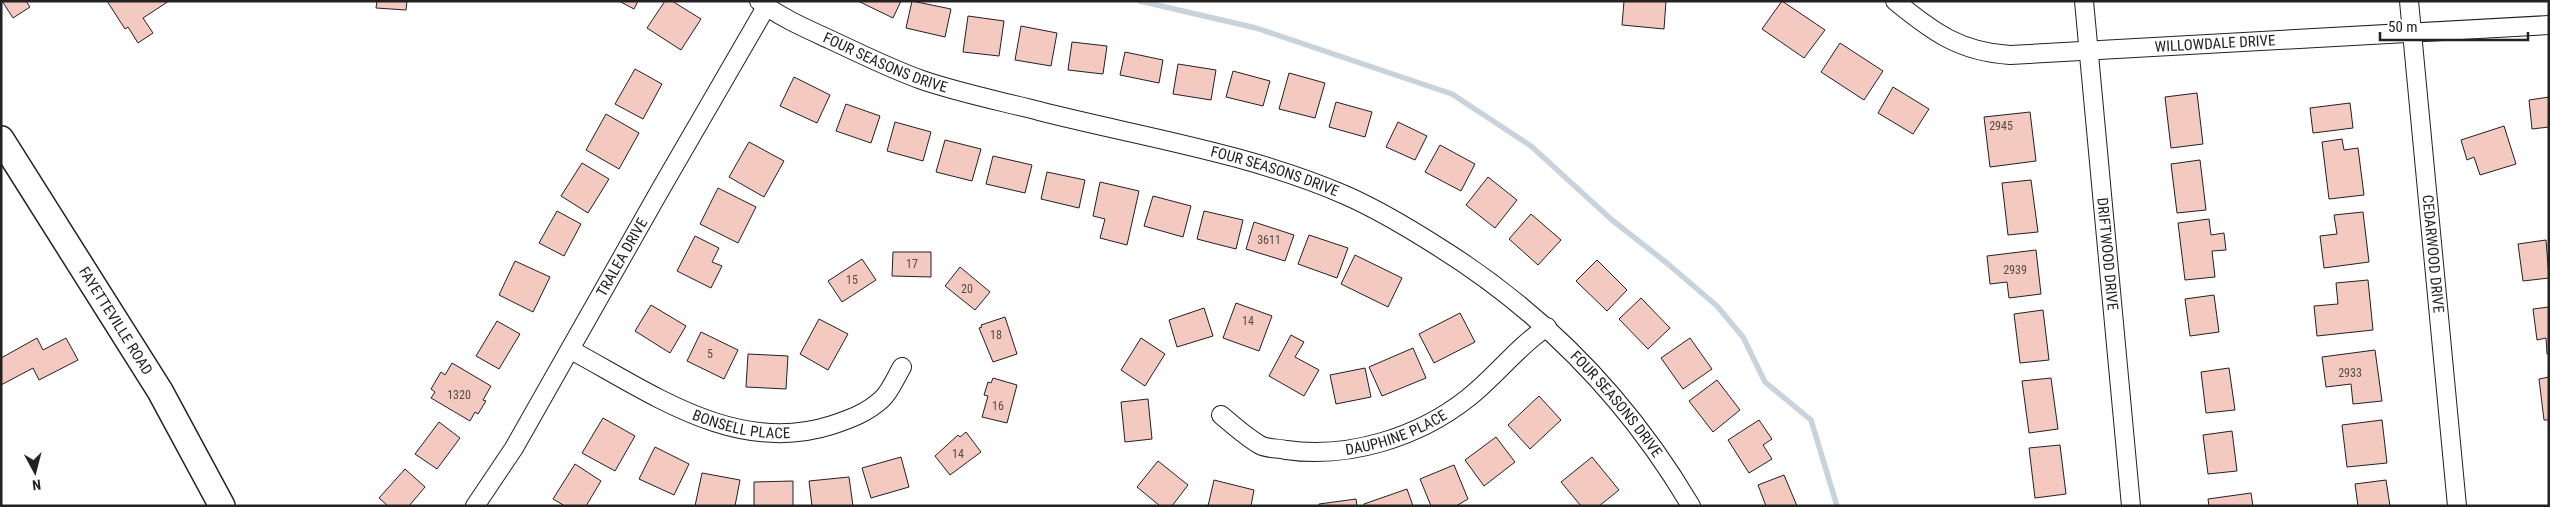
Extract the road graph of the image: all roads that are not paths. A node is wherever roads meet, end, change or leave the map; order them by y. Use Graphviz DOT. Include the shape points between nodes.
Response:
graph roads {
  1 [pos="1895,1"];
  2 [pos="2084,1"];
  3 [pos="2409,1"];
  4 [pos="763,4"];
  5 [pos="2549,25"];
  6 [pos="2412,33"];
  7 [pos="2089,51"];
  8 [pos="1,139"];
  9 [pos="1547,327"];
  10 [pos="570,350"];
  11 [pos="902,367"];
  12 [pos="1220,415"];
  13 [pos="222,506"];
  14 [pos="475,506"];
  15 [pos="1691,506"];
  16 [pos="2131,506"];
  17 [pos="2457,506"];
  1 -- 7 [label="street, WILLOWDALE DRIVE" via="1951,42 1991,54"];
  2 -- 7 [label="street, DRIFTWOOD DRIVE"];
  3 -- 6 [label="street, CEDARWOOD DRIVE"];
  4 -- 9 [label="street, FOUR SEASONS DRIVE" via="804,28 922,80 1236,157 1346,195 1400,223 1469,266"];
  4 -- 10 [label="street, TRALEA DRIVE"];
  5 -- 6 [label="street, WILLOWDALE DRIVE"];
  6 -- 7 [label="street, WILLOWDALE DRIVE"];
  6 -- 17 [label="street, CEDARWOOD DRIVE"];
  7 -- 16 [label="street, DRIFTWOOD DRIVE"];
  8 -- 13 [label="main road, FAYETTEVILLE ROAD" via="160,391"];
  9 -- 12 [label="street, DAUPHINE PLACE" via="1532,337 1468,398 1407,432 1375,444 1321,452 1261,446"];
  9 -- 15 [label="street, FOUR SEASONS DRIVE" via="1589,368 1644,436"];
  10 -- 11 [label="street, BONSELL PLACE" via="678,409 714,423 769,433 820,429 851,419 884,398"];
  10 -- 14 [label="street, TRALEA DRIVE" via="514,448"];
}
